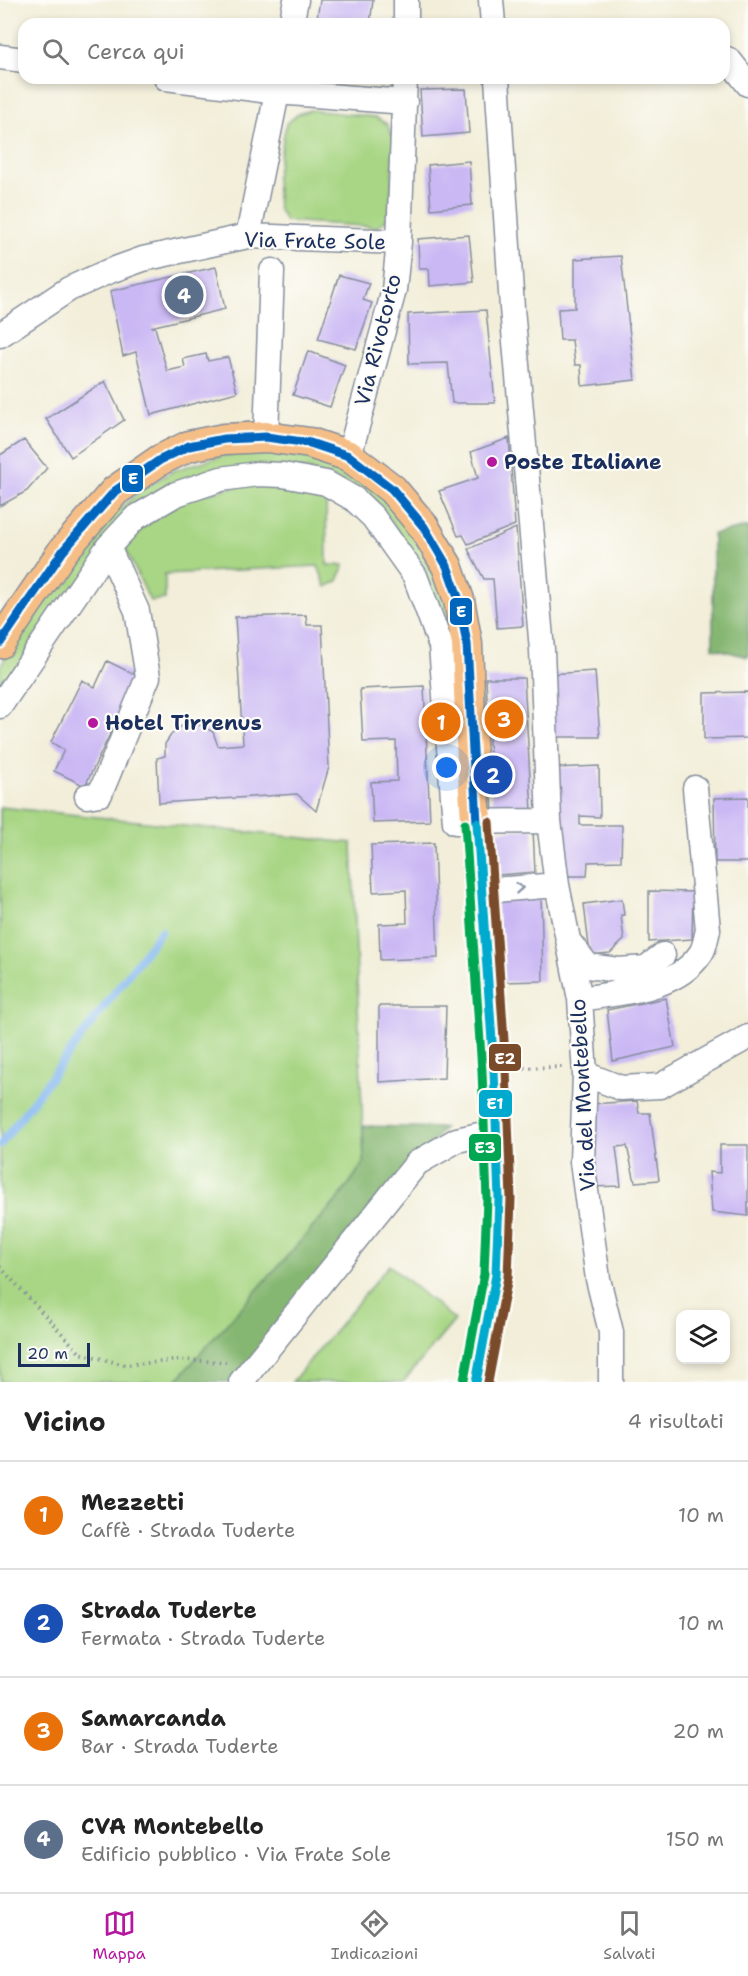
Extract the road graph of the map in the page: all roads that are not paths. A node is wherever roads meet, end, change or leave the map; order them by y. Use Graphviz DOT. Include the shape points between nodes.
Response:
graph roads {
  1 [pos="296,0"];
  2 [pos="406,0"];
  3 [pos="491,0"];
  4 [pos="292,18"];
  5 [pos="406,18"];
  6 [pos="492,18"];
  7 [pos="0,57"];
  8 [pos="18,59"];
  9 [pos="730,61"];
  10 [pos="263,84"];
  11 [pos="497,84"];
  12 [pos="748,84"];
  13 [pos="279,85"];
  14 [pos="405,90"];
  15 [pos="248,237"];
  16 [pos="399,242"];
  17 [pos="272,271"];
  18 [pos="0,335"];
  19 [pos="266,437"];
  20 [pos="349,456"];
  21 [pos="108,547"];
  22 [pos="0,643"];
  23 [pos="454,645"];
  24 [pos="0,706"];
  25 [pos="695,788"];
  26 [pos="87,796"];
  27 [pos="549,821"];
  28 [pos="477,823"];
  29 [pos="557,885"];
  30 [pos="481,891"];
  31 [pos="569,942"];
  32 [pos="663,956"];
  33 [pos="580,999"];
  34 [pos="748,1037"];
  35 [pos="577,1070"];
  36 [pos="497,1131"];
  37 [pos="241,1382"];
  38 [pos="477,1382"];
  39 [pos="611,1382"];
  1 -- 4 [label="street"];
  2 -- 5 [label="street"];
  3 -- 6 [label="street"];
  7 -- 8 [label="street"];
  9 -- 12 [label="street"];
  10 -- 13 [label="street"];
  11 -- 27 [label="street, Via del Montebello" via="512,308 542,650"];
  13 -- 14 [label="street"];
  13 -- 15 [label="street"];
  14 -- 16 [label="street, Via Rivotorto"];
  15 -- 16 [label="street, Via Frate Sole"];
  15 -- 18 [label="street, Via Frate Sole" via="143,259 107,272 69,290"];
  16 -- 20 [label="street, Via Rivotorto" via="394,290"];
  17 -- 19 [label="street"];
  19 -- 20 [label="main road" via="310,443"];
  19 -- 22 [label="main road" via="189,446 160,460 115,491 63,551"];
  20 -- 23 [label="main road" via="392,489 424,527 447,566 459,600"];
  21 -- 23 [label="street" via="135,518 176,494 221,478 283,475 326,483 354,499 373,517 415,576"];
  21 -- 24 [label="street"];
  21 -- 26 [label="street" via="138,611 148,677 100,794"];
  23 -- 28 [label="main road" via="462,764"];
  25 -- 33 [label="street" via="708,930 701,952 682,971 652,987"];
  27 -- 28 [label="street"];
  27 -- 29 [label="street, Via del Montebello"];
  28 -- 30 [label="main road"];
  30 -- 29 [label="street, one-way"];
  29 -- 31 [label="street, Via del Montebello"];
  30 -- 36 [label="main road"];
  31 -- 32 [label="street" via="588,966 646,968"];
  31 -- 33 [label="street, Via del Montebello"];
  33 -- 35 [label="street, Via del Montebello"];
  34 -- 35 [label="street" via="660,1086 621,1088"];
  35 -- 39 [label="street, Via del Montebello" via="582,1162 598,1279 611,1332"];
  36 -- 37 [label="street" via="457,1140 417,1163"];
  36 -- 38 [label="main road" via="496,1275"];
}
